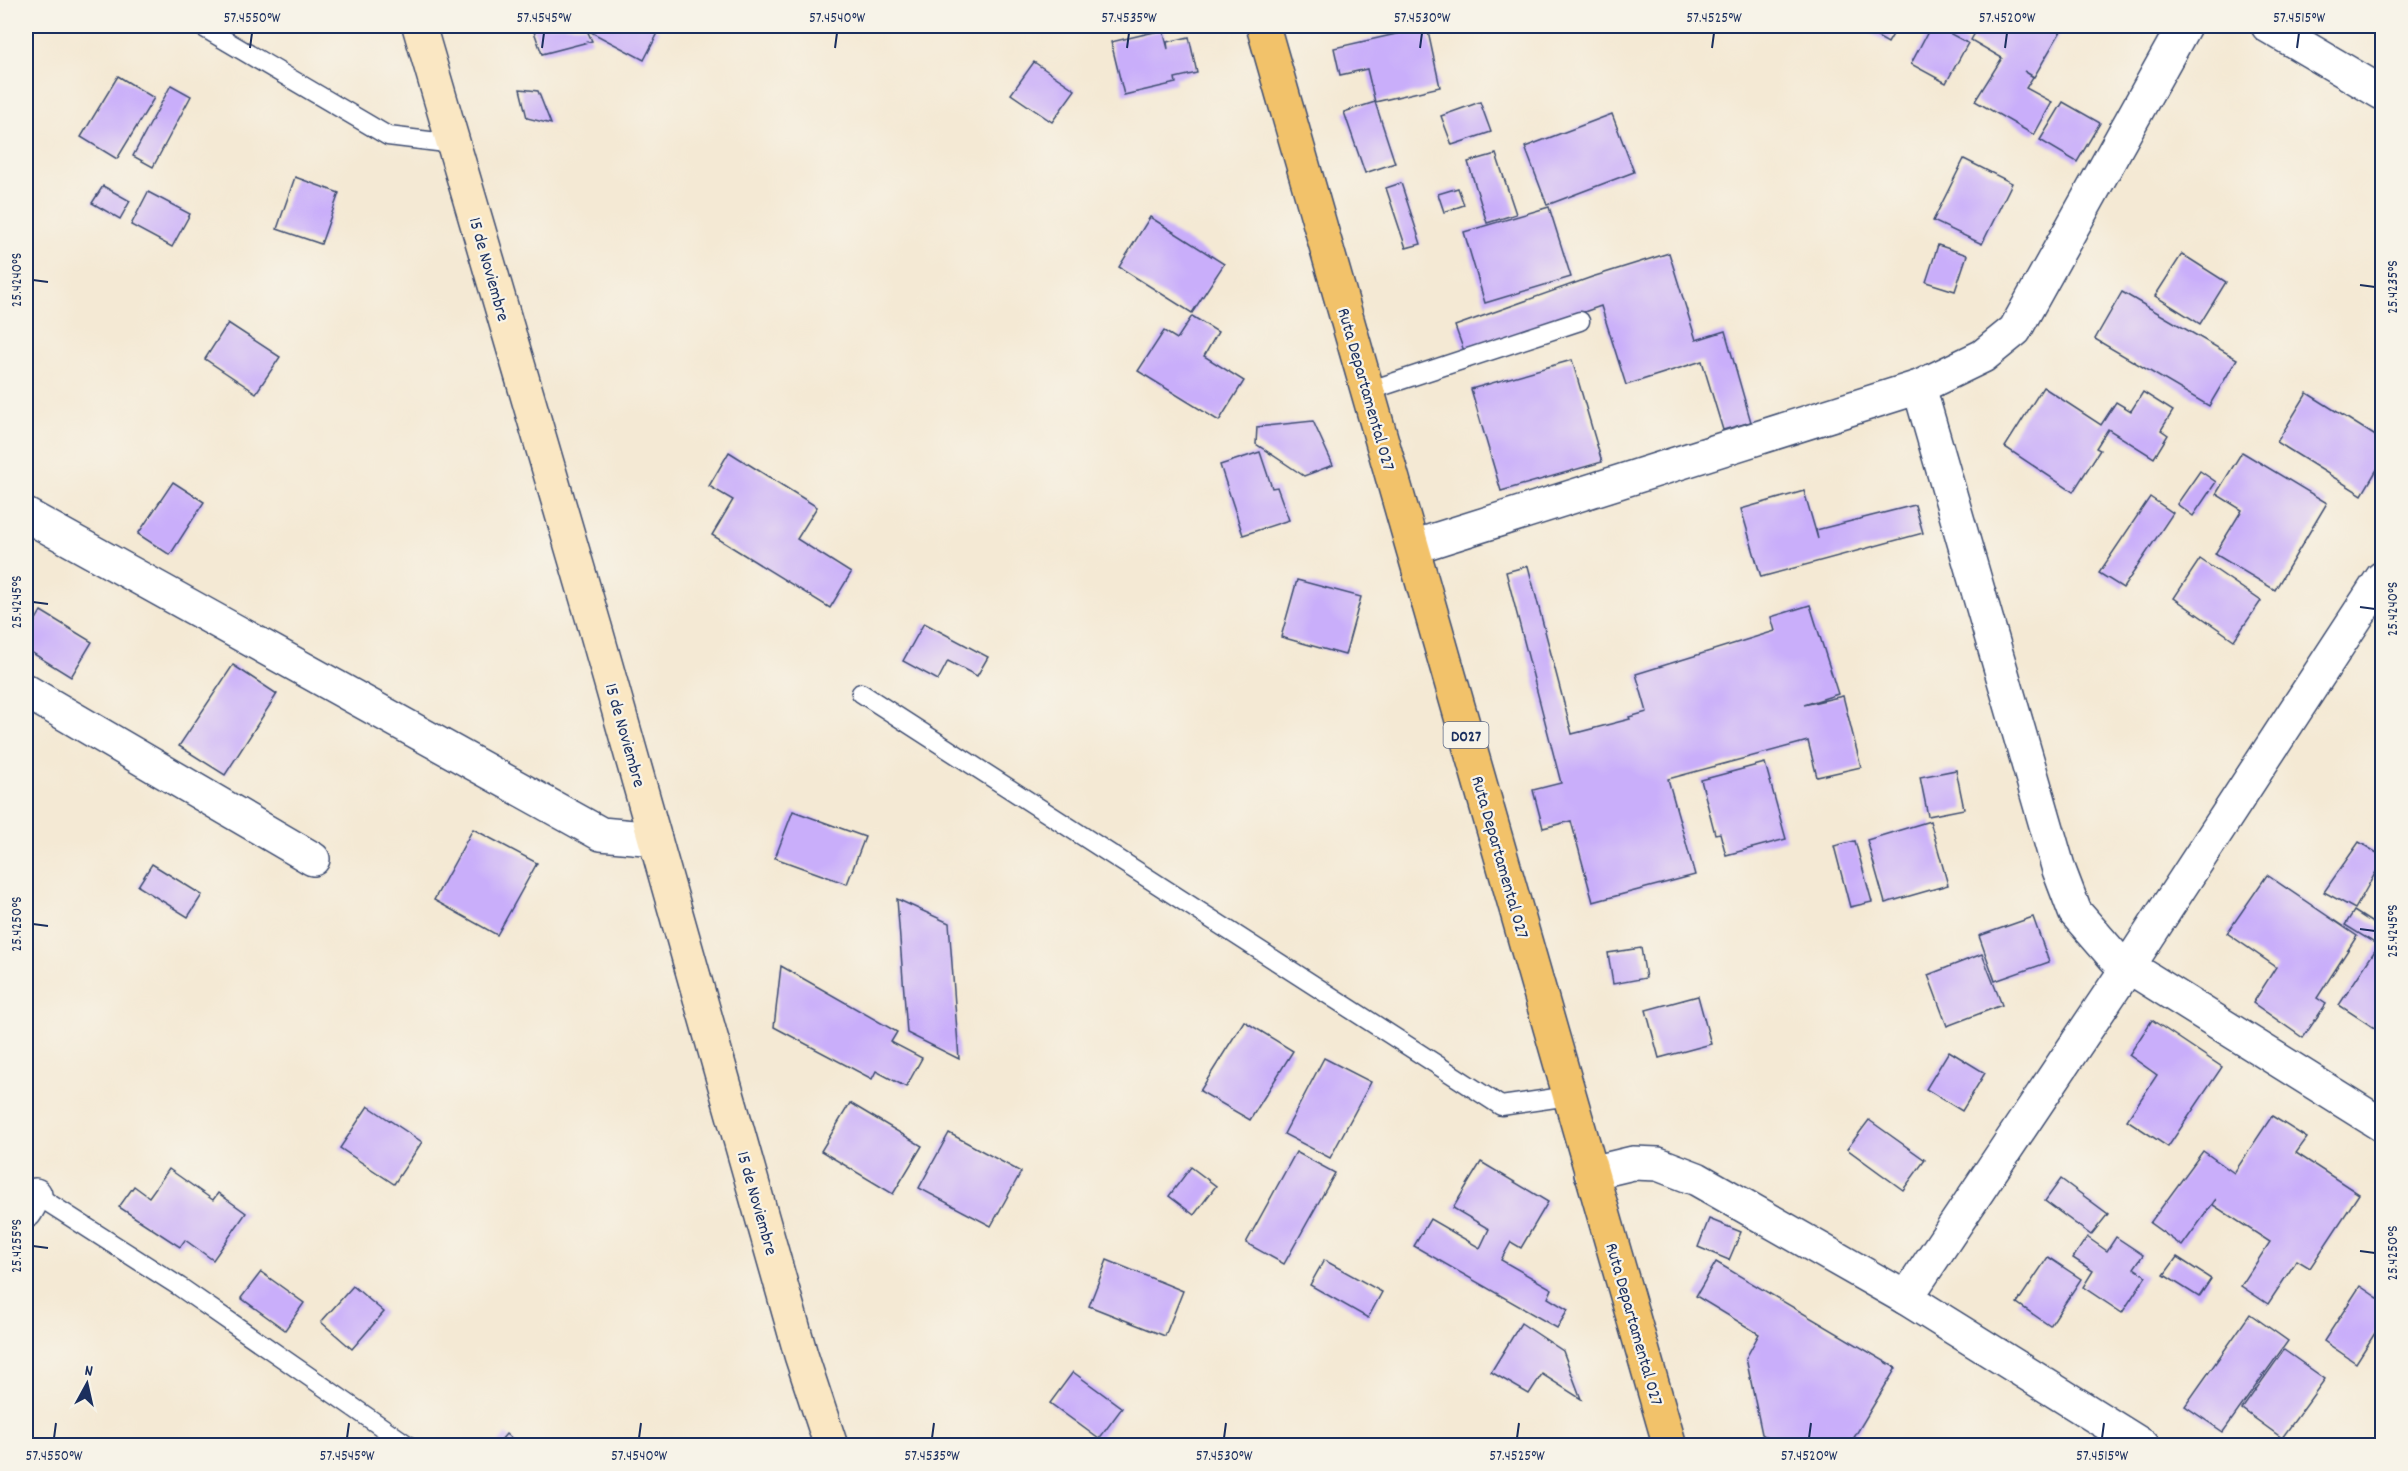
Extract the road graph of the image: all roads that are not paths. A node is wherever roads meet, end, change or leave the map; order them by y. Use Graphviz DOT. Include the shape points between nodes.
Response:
graph roads {
  1 [pos="201,26"];
  2 [pos="419,26"];
  3 [pos="1263,26"];
  4 [pos="2184,26"];
  5 [pos="2268,26"];
  6 [pos="2382,93"];
  7 [pos="454,144"];
  8 [pos="1580,321"];
  9 [pos="1919,387"];
  10 [pos="1368,391"];
  11 [pos="26,515"];
  12 [pos="1413,547"];
  13 [pos="2380,589"];
  14 [pos="26,692"];
  15 [pos="861,693"];
  16 [pos="656,839"];
  17 [pos="313,859"];
  18 [pos="2128,966"];
  19 [pos="1569,1096"];
  20 [pos="2382,1125"];
  21 [pos="1592,1173"];
  22 [pos="29,1198"];
  23 [pos="1906,1298"];
  24 [pos="409,1446"];
  25 [pos="831,1446"];
  26 [pos="1670,1446"];
  27 [pos="2144,1446"];
  1 -- 7 [label="lane" via="388,136"];
  2 -- 7 [label="street, 15 de Noviembre"];
  3 -- 10 [label="main road, Ruta Departamental 027 / D027"];
  4 -- 9 [label="street" via="2015,330 1983,356"];
  5 -- 6 [label="street"];
  7 -- 16 [label="street, 15 de Noviembre"];
  8 -- 10 [label="lane"];
  9 -- 12 [label="street"];
  9 -- 18 [label="street" via="2059,870 2075,912 2115,958"];
  10 -- 12 [label="main road, Ruta Departamental 027 / D027"];
  11 -- 16 [label="street" via="601,834"];
  12 -- 19 [label="main road, Ruta Departamental 027 / D027"];
  13 -- 18 [label="street"];
  14 -- 17 [label="street"];
  15 -- 19 [label="lane" via="1501,1106"];
  16 -- 25 [label="street, 15 de Noviembre" via="797,1343"];
  18 -- 20 [label="street"];
  18 -- 23 [label="street"];
  19 -- 21 [label="main road, Ruta Departamental 027 / D027"];
  21 -- 23 [label="street" via="1633,1163 1658,1164 1697,1179"];
  21 -- 26 [label="main road, Ruta Departamental 027 / D027"];
  22 -- 24 [label="lane" via="180,1287"];
  23 -- 27 [label="street"];
}
